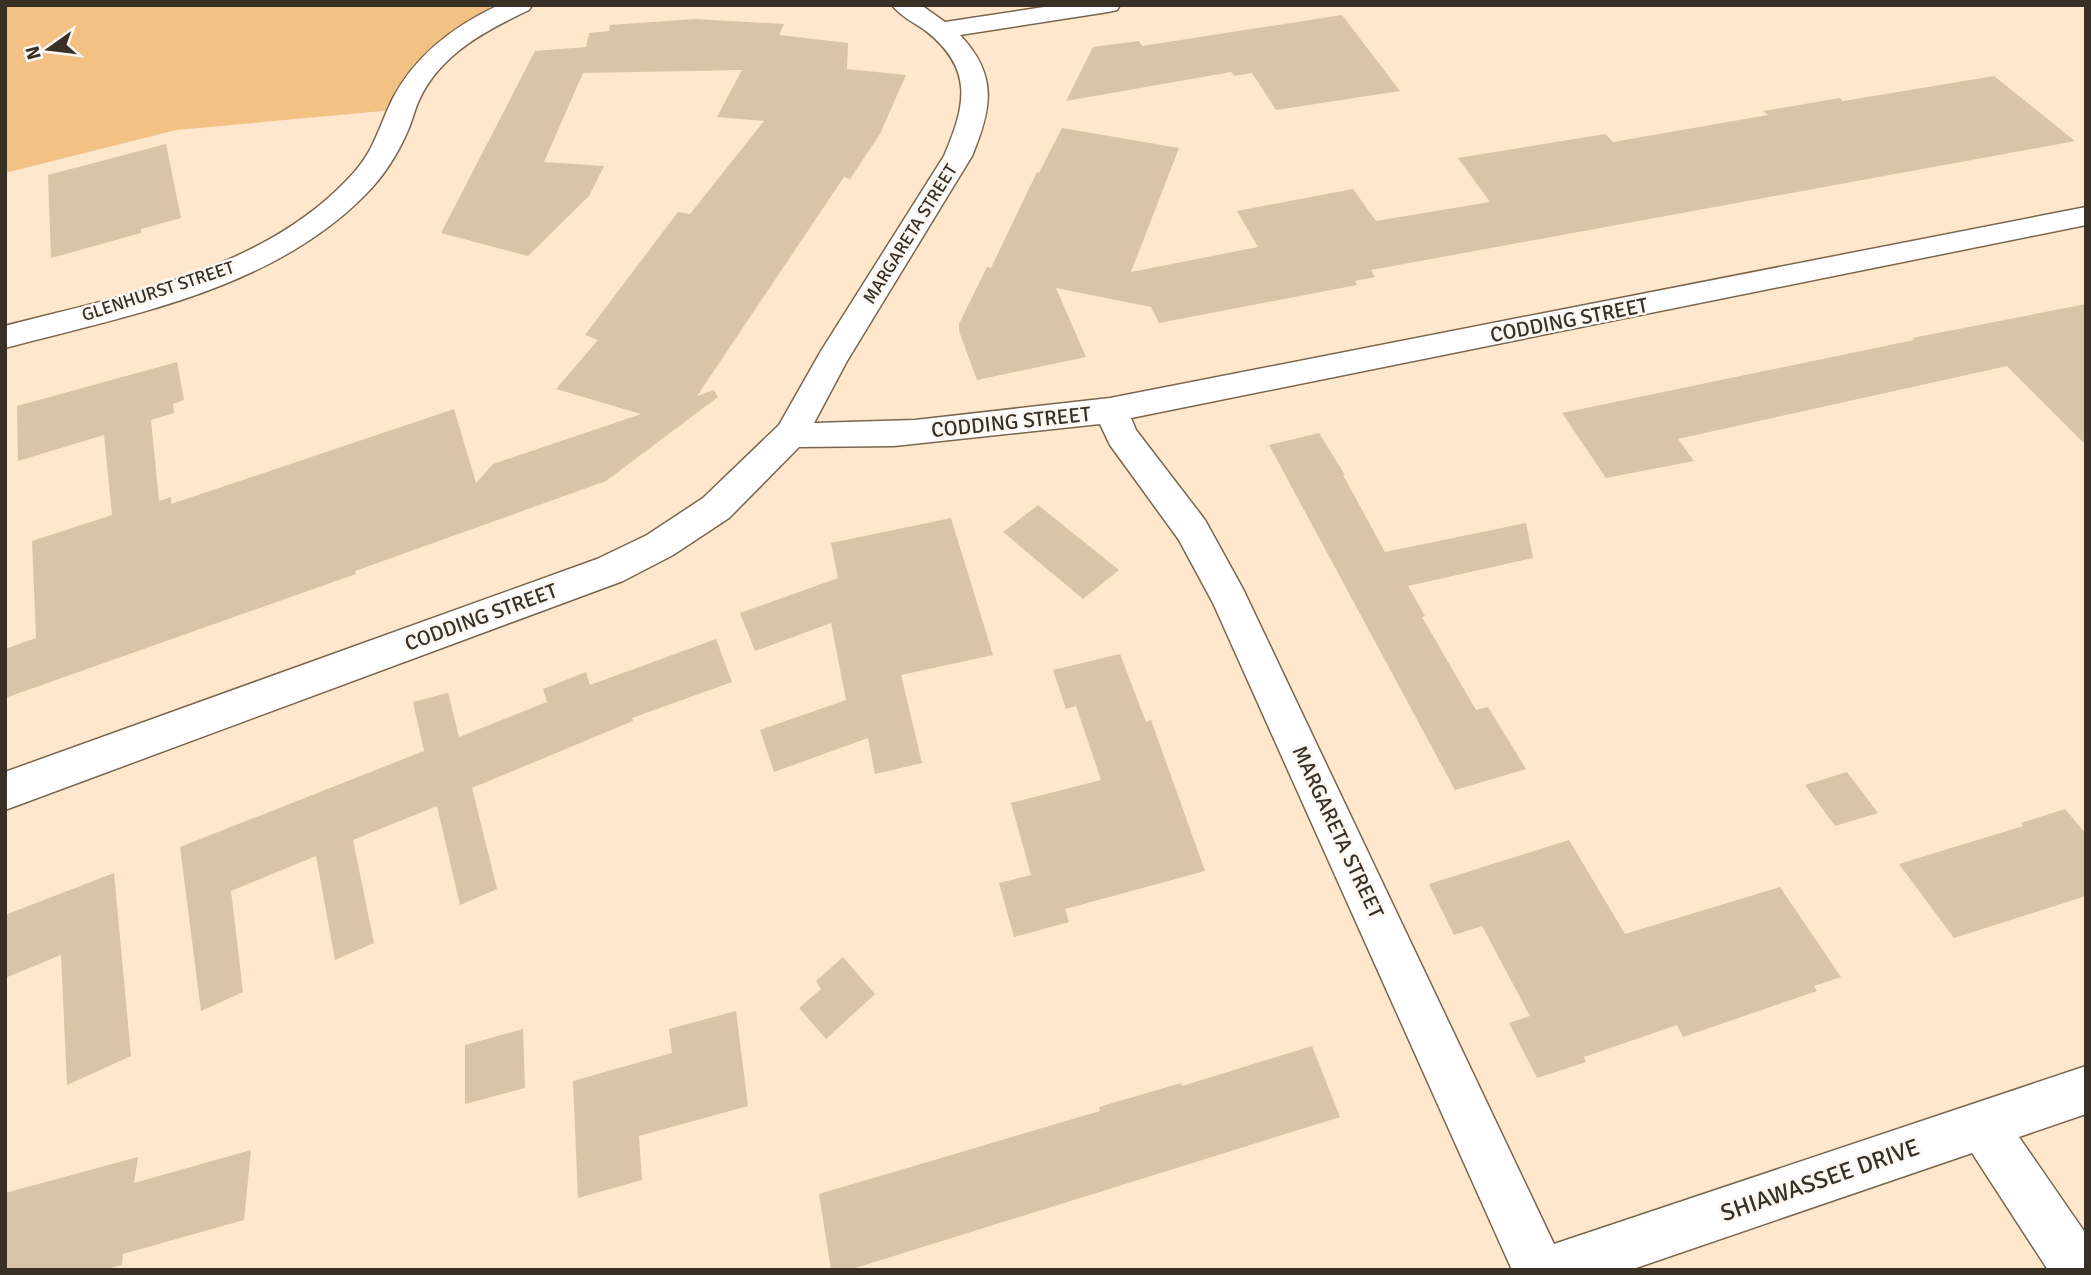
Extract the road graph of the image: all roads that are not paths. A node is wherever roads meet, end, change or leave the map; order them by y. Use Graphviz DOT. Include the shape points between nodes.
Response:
graph roads {
  1 [pos="520,5"];
  2 [pos="904,5"];
  3 [pos="1108,5"];
  4 [pos="941,30"];
  5 [pos="2086,216"];
  6 [pos="5,337"];
  7 [pos="1110,410"];
  8 [pos="790,434"];
  9 [pos="5,791"];
  10 [pos="2086,1090"];
  11 [pos="1982,1125"];
  12 [pos="1539,1270"];
  13 [pos="1553,1270"];
  14 [pos="2079,1270"];
  1 -- 6 [label="street, GLENHURST STREET" via="460,38 428,66 415,82 374,166 333,209 309,226 250,260 204,279"];
  2 -- 4 [label="street, MARGARETA STREET"];
  3 -- 4 [label="street"];
  4 -- 8 [label="street, MARGARETA STREET" via="965,53 973,71 976,100 971,131"];
  5 -- 7 [label="street, CODDING STREET"];
  7 -- 8 [label="street, CODDING STREET" via="928,431 832,438"];
  7 -- 12 [label="street, MARGARETA STREET" via="1122,436 1192,530 1230,600"];
  8 -- 9 [label="street, CODDING STREET" via="716,508 660,545 610,570"];
  10 -- 11 [label="street, SHIAWASSEE DRIVE"];
  11 -- 13 [label="street, SHIAWASSEE DRIVE"];
  11 -- 14 [label="street"];
}
